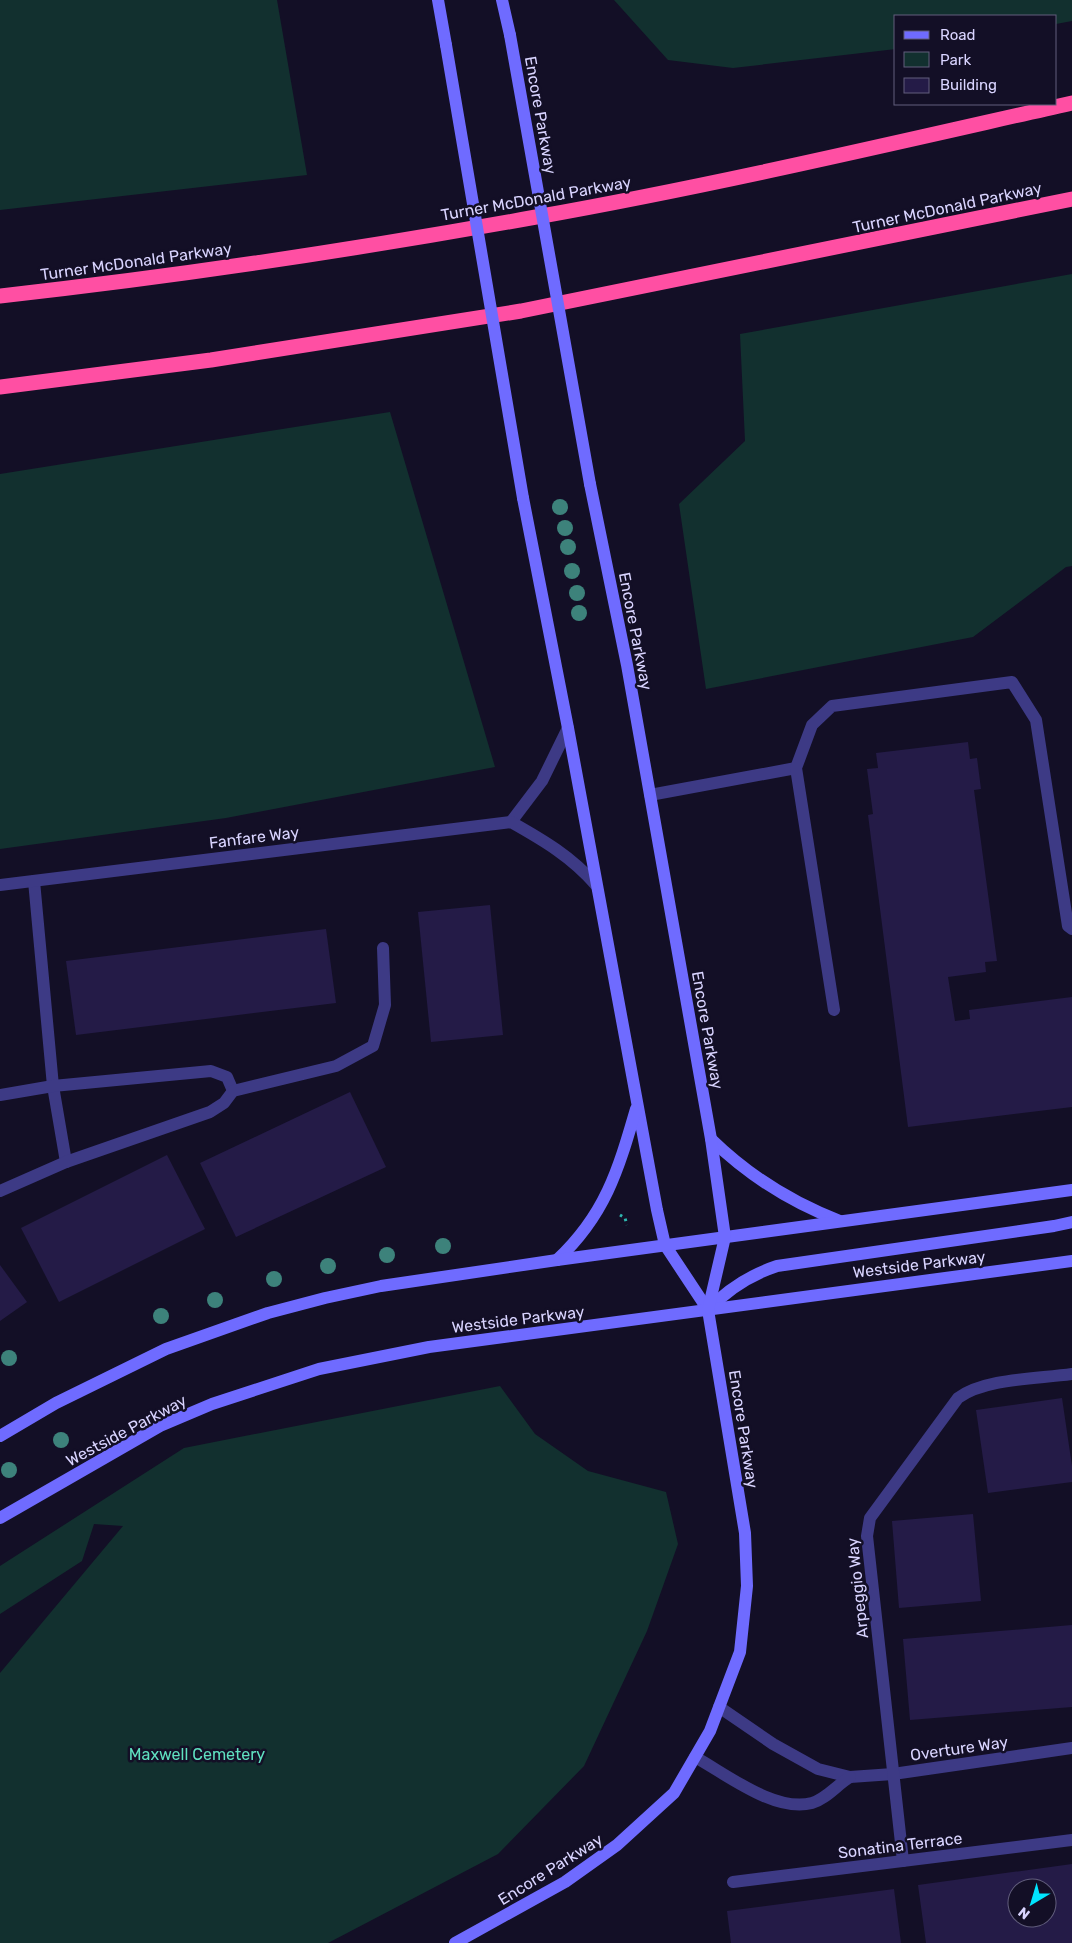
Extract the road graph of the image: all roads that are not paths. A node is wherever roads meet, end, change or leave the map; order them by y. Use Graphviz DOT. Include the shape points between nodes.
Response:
graph roads {
  1 [pos="438,0"];
  2 [pos="502,0"];
  3 [pos="1072,103"];
  4 [pos="1072,199"];
  5 [pos="0,296"];
  6 [pos="0,386"];
  7 [pos="568,728"];
  8 [pos="796,768"];
  9 [pos="650,794"];
  10 [pos="511,822"];
  11 [pos="34,881"];
  12 [pos="0,885"];
  13 [pos="596,885"];
  14 [pos="1072,929"];
  15 [pos="383,948"];
  16 [pos="834,1010"];
  17 [pos="53,1086"];
  18 [pos="233,1091"];
  19 [pos="0,1095"];
  20 [pos="636,1107"];
  21 [pos="711,1139"];
  22 [pos="66,1162"];
  23 [pos="1072,1190"];
  24 [pos="0,1191"];
  25 [pos="843,1221"];
  26 [pos="1072,1222"];
  27 [pos="725,1237"];
  28 [pos="665,1245"];
  29 [pos="558,1260"];
  30 [pos="1072,1261"];
  31 [pos="708,1310"];
  32 [pos="1072,1374"];
  33 [pos="0,1436"];
  34 [pos="0,1518"];
  35 [pos="719,1707"];
  36 [pos="1072,1748"];
  37 [pos="695,1757"];
  38 [pos="893,1774"];
  39 [pos="850,1777"];
  40 [pos="1072,1840"];
  41 [pos="903,1861"];
  42 [pos="733,1882"];
  43 [pos="455,1943"];
  1 -- 7 [label="main road, bridge" via="523,498"];
  2 -- 9 [label="main road, Encore Parkway, bridge"];
  3 -- 5 [label="highway, Turner McDonald Parkway" via="538,217 208,270"];
  4 -- 6 [label="highway, Turner McDonald Parkway" via="521,311 220,358"];
  7 -- 10 [label="street" via="542,781"];
  7 -- 13 [label="main road"];
  8 -- 9 [label="street"];
  8 -- 14 [label="street" via="812,725 832,706 1012,682 1036,720 1068,926"];
  8 -- 16 [label="street"];
  9 -- 21 [label="main road, Encore Parkway"];
  10 -- 11 [label="street, Fanfare Way"];
  10 -- 13 [label="street" via="579,865"];
  11 -- 12 [label="street, Fanfare Way"];
  11 -- 17 [label="street"];
  13 -- 20 [label="main road"];
  15 -- 18 [label="street" via="385,1005 373,1046 336,1066"];
  17 -- 18 [label="street" via="211,1071 227,1077"];
  17 -- 19 [label="street"];
  17 -- 22 [label="street"];
  18 -- 22 [label="street" via="224,1103 210,1112"];
  20 -- 28 [label="main road"];
  20 -- 29 [label="main road" via="619,1168 607,1196 573,1245"];
  21 -- 25 [label="main road" via="733,1160 782,1194 811,1210"];
  21 -- 27 [label="main road, Encore Parkway"];
  22 -- 24 [label="street"];
  23 -- 25 [label="main road"];
  25 -- 27 [label="main road"];
  26 -- 31 [label="main road" via="777,1266 737,1284"];
  27 -- 28 [label="main road"];
  27 -- 31 [label="main road, Encore Parkway"];
  28 -- 29 [label="main road"];
  28 -- 31 [label="main road"];
  29 -- 33 [label="main road" via="381,1286 268,1314 166,1349 56,1403"];
  30 -- 31 [label="main road, Westside Parkway"];
  31 -- 34 [label="main road, Westside Parkway" via="429,1347 319,1369 212,1404 160,1426"];
  31 -- 35 [label="main road, Encore Parkway" via="745,1533 747,1586 740,1652"];
  32 -- 38 [label="street, Arpeggio Way" via="982,1386 966,1392 958,1398 870,1518 867,1536"];
  35 -- 37 [label="main road, Encore Parkway"];
  35 -- 39 [label="street, Overture Way" via="773,1744 818,1769"];
  36 -- 38 [label="street, Overture Way"];
  37 -- 39 [label="street" via="779,1803 812,1803"];
  37 -- 43 [label="main road, Encore Parkway" via="674,1793 618,1845 565,1882"];
  38 -- 39 [label="street, Overture Way"];
  38 -- 41 [label="street, Arpeggio Way"];
  40 -- 41 [label="street, Sonatina Terrace"];
  41 -- 42 [label="street, Sonatina Terrace"];
}
